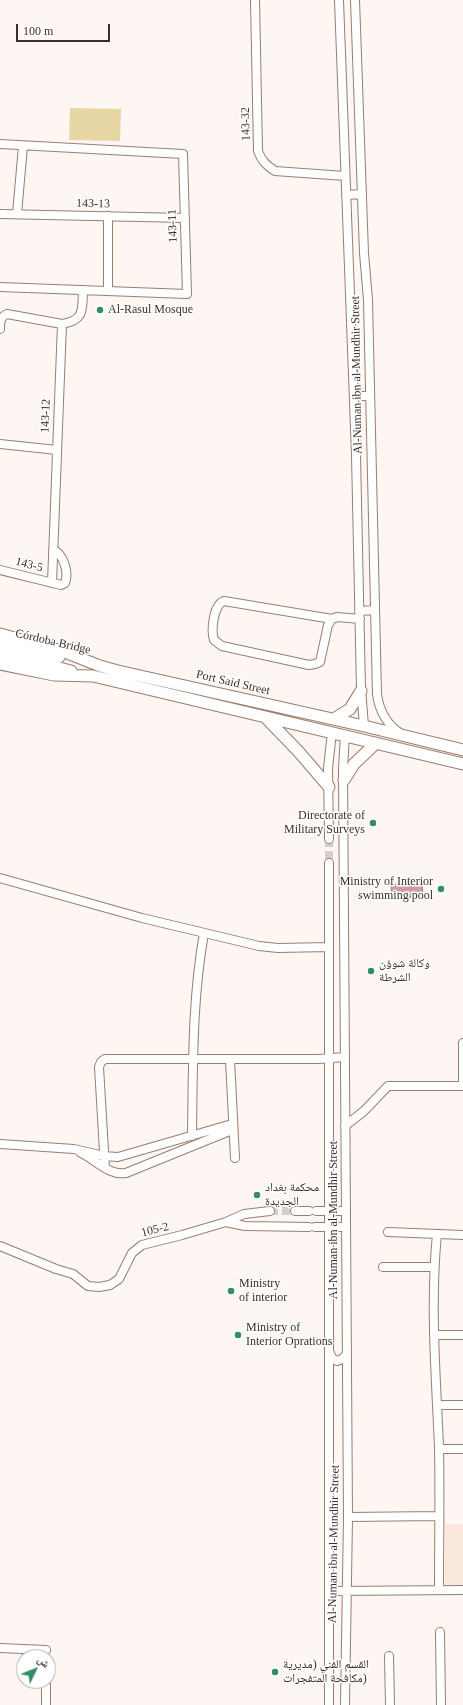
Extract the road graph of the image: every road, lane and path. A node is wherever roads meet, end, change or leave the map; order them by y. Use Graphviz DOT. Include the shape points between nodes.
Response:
graph roads {
  1 [pos="255,0"];
  2 [pos="339,0"];
  3 [pos="355,0"];
  4 [pos="0,144"];
  5 [pos="23,146"];
  6 [pos="345,176"];
  7 [pos="346,194"];
  8 [pos="362,194"];
  9 [pos="0,214"];
  10 [pos="17,214"];
  11 [pos="108,216"];
  12 [pos="185,218"];
  13 [pos="0,287"];
  14 [pos="83,290"];
  15 [pos="108,291"];
  16 [pos="62,324"];
  17 [pos="0,329"];
  18 [pos="354,396"];
  19 [pos="370,396"];
  20 [pos="0,444"];
  21 [pos="57,450"];
  22 [pos="371,454"];
  23 [pos="356,455"];
  24 [pos="53,550"];
  25 [pos="0,570"];
  26 [pos="52,583"];
  27 [pos="375,610"];
  28 [pos="359,615"];
  29 [pos="332,619"];
  30 [pos="0,634"];
  31 [pos="0,644"];
  32 [pos="0,653"];
  33 [pos="0,664"];
  34 [pos="100,666"];
  35 [pos="93,676"];
  36 [pos="361,691"];
  37 [pos="265,716"];
  38 [pos="334,719"];
  39 [pos="364,726"];
  40 [pos="332,732"];
  41 [pos="345,735"];
  42 [pos="408,737"];
  43 [pos="376,743"];
  44 [pos="463,750"];
  45 [pos="463,764"];
  46 [pos="344,780"];
  47 [pos="329,787"];
  48 [pos="329,839"];
  49 [pos="329,862"];
  50 [pos="0,878"];
  51 [pos="329,889"];
  52 [pos="344,890"];
  53 [pos="204,933"];
  54 [pos="329,947"];
  55 [pos="463,1043"];
  56 [pos="345,1057"];
  57 [pos="329,1058"];
  58 [pos="193,1059"];
  59 [pos="463,1059"];
  60 [pos="230,1060"];
  61 [pos="346,1126"];
  62 [pos="232,1127"];
  63 [pos="192,1136"];
  64 [pos="0,1144"];
  65 [pos="67,1148"];
  66 [pos="104,1156"];
  67 [pos="234,1158"];
  68 [pos="105,1168"];
  69 [pos="270,1211"];
  70 [pos="295,1211"];
  71 [pos="328,1211"];
  72 [pos="346,1211"];
  73 [pos="251,1212"];
  74 [pos="226,1222"];
  75 [pos="251,1226"];
  76 [pos="328,1227"];
  77 [pos="345,1227"];
  78 [pos="388,1232"];
  79 [pos="437,1234"];
  80 [pos="463,1235"];
  81 [pos="0,1246"];
  82 [pos="383,1266"];
  83 [pos="434,1267"];
  84 [pos="434,1335"];
  85 [pos="463,1335"];
  86 [pos="330,1353"];
  87 [pos="346,1355"];
  88 [pos="437,1405"];
  89 [pos="463,1405"];
  90 [pos="463,1448"];
  91 [pos="439,1449"];
  92 [pos="438,1516"];
  93 [pos="348,1517"];
  94 [pos="346,1590"];
  95 [pos="439,1590"];
  96 [pos="463,1590"];
  97 [pos="330,1591"];
  98 [pos="440,1632"];
  99 [pos="0,1648"];
  100 [pos="16,1649"];
  101 [pos="389,1656"];
  102 [pos="46,1689"];
  103 [pos="46,1705"];
  104 [pos="329,1705"];
  105 [pos="345,1705"];
  106 [pos="390,1705"];
  107 [pos="441,1705"];
  1 -- 6 [label="street, 143-32" via="258,151 261,159 275,171"];
  2 -- 6 [label="street, Al-Numan ibn al-Mundhir Street"];
  3 -- 8 [label="street, Al-Numan ibn al-Mundhir Street"];
  4 -- 5 [label="street, 143-11"];
  5 -- 10 [label="street"];
  5 -- 12 [label="street, 143-11" via="183,154"];
  6 -- 7 [label="street, Al-Numan ibn al-Mundhir Street"];
  7 -- 8 [label="street"];
  7 -- 18 [label="street, Al-Numan ibn al-Mundhir Street"];
  8 -- 19 [label="street, Al-Numan ibn al-Mundhir Street"];
  9 -- 10 [label="street, 143-13"];
  10 -- 11 [label="street, 143-13"];
  11 -- 12 [label="street, 143-13"];
  11 -- 15 [label="street"];
  12 -- 15 [label="street, 143-11" via="187,294"];
  13 -- 14 [label="street, 143-11"];
  14 -- 15 [label="street, 143-11"];
  14 -- 16 [label="street" via="80,317 73,322"];
  16 -- 17 [label="street" via="7,314 0,319"];
  16 -- 21 [label="street, 143-12"];
  18 -- 19 [label="street"];
  18 -- 23 [label="street, Al-Numan ibn al-Mundhir Street"];
  19 -- 22 [label="street, Al-Numan ibn al-Mundhir Street"];
  20 -- 21 [label="street"];
  21 -- 24 [label="street, 143-12"];
  22 -- 23 [label="street"];
  22 -- 27 [label="street, Al-Numan ibn al-Mundhir Street"];
  23 -- 28 [label="street, Al-Numan ibn al-Mundhir Street"];
  24 -- 26 [label="street, 143-12"];
  24 -- 26 [label="street" via="63,557 67,579 61,585"];
  25 -- 26 [label="street, 143-5"];
  27 -- 28 [label="street"];
  27 -- 42 [label="street, Al-Numan ibn al-Mundhir Street" via="379,706 393,727"];
  28 -- 29 [label="street"];
  28 -- 36 [label="street, Al-Numan ibn al-Mundhir Street"];
  29 -- 29 [label="street" via="224,601 217,607 212,632 214,640 222,646 310,665 320,662 328,625"];
  30 -- 34 [label="main road, Port Said Street" via="62,651"];
  31 -- 34 [label="main road, Córdoba Bridge"];
  32 -- 35 [label="main road, Córdoba Bridge"];
  33 -- 35 [label="main road" via="54,675"];
  34 -- 38 [label="main road, Port Said Street"];
  35 -- 37 [label="main road"];
  36 -- 38 [label="main road" via="350,709"];
  36 -- 39 [label="street, Al-Numan ibn al-Mundhir Street"];
  37 -- 40 [label="main road"];
  37 -- 47 [label="main road"];
  38 -- 39 [label="main road, Port Said Street"];
  39 -- 42 [label="main road, Port Said Street"];
  40 -- 41 [label="main road"];
  40 -- 47 [label="street"];
  41 -- 43 [label="main road"];
  41 -- 46 [label="street, Al-Numan ibn al-Mundhir Street"];
  42 -- 44 [label="main road, Port Said Street"];
  43 -- 45 [label="main road"];
  43 -- 46 [label="main road" via="354,764"];
  46 -- 52 [label="street, Al-Numan ibn al-Mundhir Street"];
  47 -- 48 [label="street"];
  49 -- 51 [label="street, Al-Numan ibn al-Mundhir Street"];
  50 -- 53 [label="street"];
  51 -- 52 [label="street"];
  51 -- 54 [label="street, Al-Numan ibn al-Mundhir Street"];
  52 -- 56 [label="street, Al-Numan ibn al-Mundhir Street"];
  53 -- 54 [label="street" via="271,948"];
  53 -- 58 [label="street" via="196,983"];
  54 -- 57 [label="street, Al-Numan ibn al-Mundhir Street"];
  55 -- 59 [label="street"];
  56 -- 57 [label="street"];
  56 -- 61 [label="street, Al-Numan ibn al-Mundhir Street"];
  57 -- 60 [label="street"];
  57 -- 71 [label="street, Al-Numan ibn al-Mundhir Street"];
  58 -- 60 [label="street"];
  58 -- 63 [label="street"];
  58 -- 66 [label="street" via="107,1059 101,1062 99,1067"];
  59 -- 61 [label="street" via="463,1086 388,1086"];
  60 -- 62 [label="street"];
  61 -- 72 [label="street, Al-Numan ibn al-Mundhir Street"];
  62 -- 63 [label="street"];
  62 -- 67 [label="street"];
  62 -- 68 [label="street" via="126,1173 115,1173"];
  63 -- 66 [label="street" via="122,1156"];
  64 -- 65 [label="street"];
  65 -- 66 [label="street"];
  65 -- 68 [label="street" via="87,1156"];
  66 -- 68 [label="street"];
  69 -- 73 [label="street, 105-2"];
  70 -- 71 [label="street"];
  71 -- 72 [label="street"];
  71 -- 76 [label="street, Al-Numan ibn al-Mundhir Street"];
  72 -- 77 [label="street, Al-Numan ibn al-Mundhir Street"];
  73 -- 74 [label="street, 105-2"];
  73 -- 75 [label="street"];
  74 -- 75 [label="street, 105-2"];
  74 -- 81 [label="street, 105-2" via="138,1247 132,1253 119,1279 110,1285 95,1288 88,1286 73,1274"];
  75 -- 76 [label="street, 105-2"];
  76 -- 77 [label="street, 105-2"];
  76 -- 86 [label="street, Al-Numan ibn al-Mundhir Street"];
  77 -- 87 [label="street, Al-Numan ibn al-Mundhir Street"];
  78 -- 79 [label="street"];
  79 -- 80 [label="street"];
  79 -- 83 [label="street"];
  82 -- 83 [label="street"];
  83 -- 84 [label="street"];
  84 -- 85 [label="street"];
  84 -- 88 [label="street"];
  86 -- 87 [label="street" via="337,1361"];
  86 -- 97 [label="street, Al-Numan ibn al-Mundhir Street"];
  87 -- 93 [label="street, Al-Numan ibn al-Mundhir Street"];
  88 -- 89 [label="street"];
  88 -- 91 [label="street"];
  90 -- 91 [label="street"];
  91 -- 92 [label="street"];
  92 -- 93 [label="street"];
  92 -- 95 [label="street"];
  93 -- 94 [label="street, Al-Numan ibn al-Mundhir Street"];
  94 -- 95 [label="street"];
  94 -- 97 [label="street"];
  94 -- 105 [label="street, Al-Numan ibn al-Mundhir Street"];
  95 -- 96 [label="street"];
  97 -- 104 [label="street, Al-Numan ibn al-Mundhir Street"];
  98 -- 107 [label="street"];
  99 -- 100 [label="street"];
  101 -- 106 [label="street"];
  102 -- 103 [label="street"];
}
